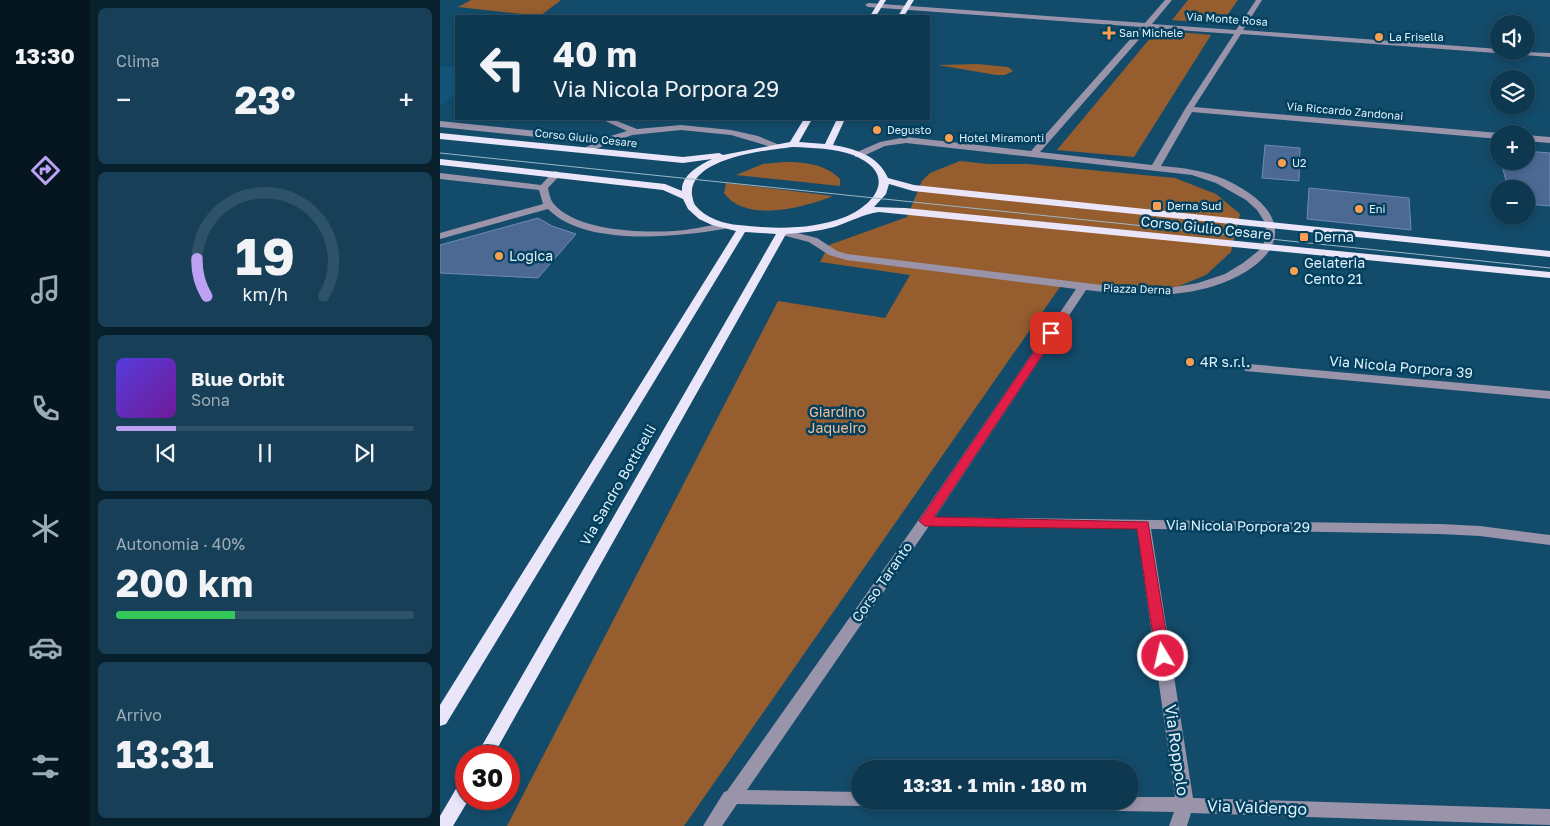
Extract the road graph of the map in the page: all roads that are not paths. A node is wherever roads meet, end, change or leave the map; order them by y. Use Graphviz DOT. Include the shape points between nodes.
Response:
graph roads {
  1 [pos="911,0"];
  2 [pos="920,0"];
  3 [pos="1169,0"];
  4 [pos="1259,0"];
  5 [pos="870,2"];
  6 [pos="881,3"];
  7 [pos="907,7"];
  8 [pos="916,8"];
  9 [pos="953,10"];
  10 [pos="863,13"];
  11 [pos="874,15"];
  12 [pos="903,15"];
  13 [pos="912,15"];
  14 [pos="930,16"];
  15 [pos="1149,24"];
  16 [pos="1238,31"];
  17 [pos="1490,50"];
  18 [pos="1535,54"];
  19 [pos="1550,55"];
  20 [pos="1189,109"];
  21 [pos="608,120"];
  22 [pos="807,120"];
  23 [pos="841,120"];
  24 [pos="440,124"];
  25 [pos="506,131"];
  26 [pos="638,132"];
  27 [pos="1490,135"];
  28 [pos="440,136"];
  29 [pos="1535,139"];
  30 [pos="1550,140"];
  31 [pos="604,141"];
  32 [pos="793,144"];
  33 [pos="537,146"];
  34 [pos="778,146"];
  35 [pos="828,146"];
  36 [pos="585,150"];
  37 [pos="730,155"];
  38 [pos="858,155"];
  39 [pos="1032,155"];
  40 [pos="440,162"];
  41 [pos="1156,166"];
  42 [pos="556,174"];
  43 [pos="440,176"];
  44 [pos="884,180"];
  45 [pos="543,188"];
  46 [pos="687,197"];
  47 [pos="548,206"];
  48 [pos="860,212"];
  49 [pos="724,226"];
  50 [pos="1271,226"];
  51 [pos="742,229"];
  52 [pos="782,232"];
  53 [pos="440,236"];
  54 [pos="1266,248"];
  55 [pos="1550,254"];
  56 [pos="1550,275"];
  57 [pos="1083,286"];
  58 [pos="1250,368"];
  59 [pos="1550,395"];
  60 [pos="925,521"];
  61 [pos="1143,525"];
  62 [pos="1550,540"];
  63 [pos="440,719"];
  64 [pos="490,745"];
  65 [pos="730,797"];
  66 [pos="851,800"];
  67 [pos="1139,804"];
  68 [pos="1185,805"];
  69 [pos="455,806"];
  70 [pos="1550,817"];
  71 [pos="444,826"];
  72 [pos="712,826"];
  73 [pos="1178,826"];
  1 -- 7 [label="main road"];
  2 -- 8 [label="street"];
  3 -- 15 [label="street"];
  4 -- 16 [label="street"];
  5 -- 6 [label="street, Via Monte Rosa"];
  5 -- 10 [label="street"];
  6 -- 7 [label="street, Via Monte Rosa"];
  6 -- 11 [label="main road"];
  7 -- 8 [label="street, Via Monte Rosa"];
  7 -- 12 [label="main road"];
  8 -- 9 [label="street, Via Monte Rosa"];
  8 -- 13 [label="street"];
  9 -- 14 [label="street, Via Monte Rosa"];
  9 -- 15 [label="street, Via Monte Rosa"];
  15 -- 16 [label="street, Via Monte Rosa"];
  15 -- 39 [label="street"];
  16 -- 17 [label="street, Via Monte Rosa"];
  16 -- 20 [label="street"];
  18 -- 19 [label="street, Via Monte Rosa"];
  20 -- 27 [label="street, Via Riccardo Zandonai"];
  20 -- 41 [label="street"];
  21 -- 26 [label="street"];
  22 -- 32 [label="main road"];
  23 -- 35 [label="main road"];
  24 -- 25 [label="street, Corso Giulio Cesare"];
  25 -- 31 [label="street, Corso Giulio Cesare"];
  25 -- 33 [label="street"];
  26 -- 31 [label="street"];
  26 -- 34 [label="street" via="720,130 747,134"];
  28 -- 33 [label="main road, Corso Giulio Cesare"];
  29 -- 30 [label="street"];
  31 -- 36 [label="street"];
  32 -- 34 [label="main road"];
  32 -- 35 [label="main road"];
  33 -- 36 [label="main road, Corso Giulio Cesare"];
  34 -- 37 [label="main road"];
  35 -- 38 [label="main road"];
  36 -- 37 [label="main road, Corso Giulio Cesare" via="683,160"];
  37 -- 46 [label="main road" via="693,176"];
  38 -- 39 [label="street" via="886,143 906,140"];
  38 -- 44 [label="main road" via="874,164"];
  39 -- 41 [label="street"];
  40 -- 42 [label="main road"];
  41 -- 50 [label="street" via="1203,174 1228,184 1251,199"];
  42 -- 45 [label="street"];
  42 -- 46 [label="main road" via="665,187"];
  43 -- 45 [label="street"];
  44 -- 48 [label="main road, Piazza Derna" via="884,189 877,200"];
  44 -- 50 [label="main road, Corso Giulio Cesare" via="913,188"];
  45 -- 47 [label="street"];
  46 -- 49 [label="main road, Piazza Derna" via="700,215"];
  47 -- 49 [label="street, Piazza Derna" via="583,224 641,234 679,234"];
  47 -- 53 [label="street"];
  48 -- 52 [label="main road, Piazza Derna" via="829,224"];
  48 -- 54 [label="main road, Corso Giulio Cesare" via="880,209 905,211"];
  49 -- 51 [label="main road, Piazza Derna"];
  50 -- 54 [label="street"];
  50 -- 55 [label="main road, Corso Giulio Cesare"];
  51 -- 52 [label="main road, Piazza Derna"];
  51 -- 63 [label="main road, Via Sandro Botticelli"];
  52 -- 57 [label="street, Piazza Derna" via="813,240 846,257"];
  52 -- 64 [label="main road, Via Sandro Botticelli"];
  54 -- 56 [label="main road, Corso Giulio Cesare"];
  54 -- 57 [label="street, Piazza Derna" via="1232,276 1199,287 1156,292"];
  57 -- 60 [label="street, Corso Taranto"];
  58 -- 59 [label="street, Via Nicola Porpora 39"];
  60 -- 61 [label="street, Via Nicola Porpora 29"];
  60 -- 65 [label="street, Corso Taranto"];
  61 -- 62 [label="street, Via Nicola Porpora 29" via="1447,530"];
  61 -- 68 [label="street, Via Roppolo"];
  65 -- 66 [label="street"];
  65 -- 72 [label="street, Corso Taranto"];
  67 -- 68 [label="street, Via Valdengo"];
  68 -- 70 [label="street, Via Valdengo"];
  68 -- 73 [label="street, Via Roppolo"];
  69 -- 71 [label="main road"];
}
